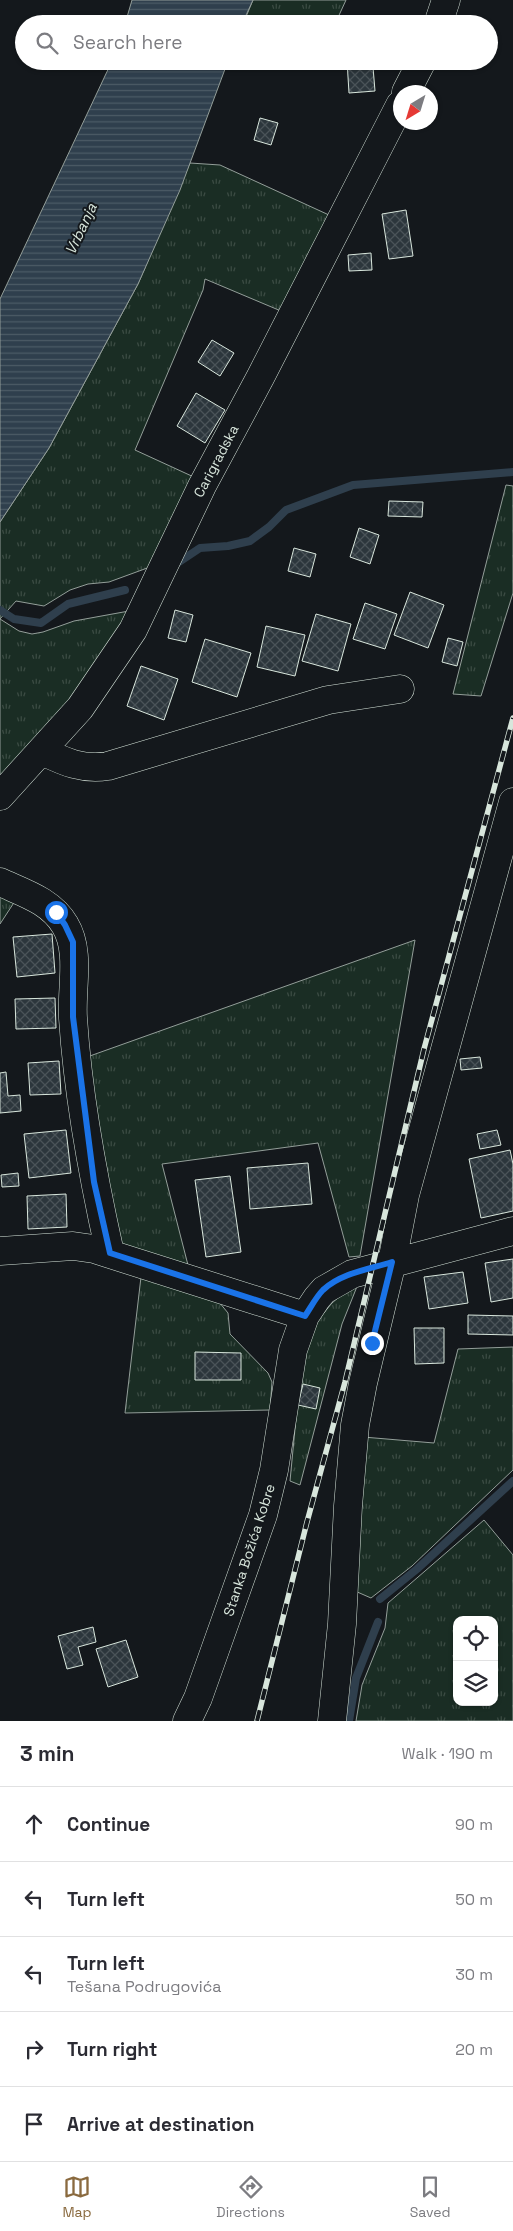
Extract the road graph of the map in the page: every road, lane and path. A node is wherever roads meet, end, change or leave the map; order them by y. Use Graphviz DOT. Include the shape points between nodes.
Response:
graph roads {
  1 [pos="446,0"];
  2 [pos="441,15"];
  3 [pos="417,70"];
  4 [pos="410,85"];
  5 [pos="393,119"];
  6 [pos="400,690"];
  7 [pos="42,751"];
  8 [pos="0,796"];
  9 [pos="513,802"];
  10 [pos="0,882"];
  11 [pos="513,1232"];
  12 [pos="0,1251"];
  13 [pos="110,1253"];
  14 [pos="392,1262"];
  15 [pos="305,1316"];
  16 [pos="188,1721"];
  17 [pos="332,1721"];
  1 -- 2 [label="street"];
  3 -- 4 [label="street"];
  5 -- 7 [label="street, Carigradska" via="202,486 133,630 80,708"];
  6 -- 7 [label="street" via="328,700 91,769 71,765"];
  7 -- 8 [label="street, Carigradska"];
  9 -- 14 [label="street" via="405,1195"];
  10 -- 13 [label="street" via="41,901 56,912 73,942 73,1017 94,1182"];
  11 -- 14 [label="street, Stanka Božića Kobre"];
  12 -- 13 [label="street" via="73,1246"];
  13 -- 15 [label="street"];
  14 -- 15 [label="street, Stanka Božića Kobre" via="336,1281 324,1290"];
  14 -- 17 [label="street" via="355,1425"];
  15 -- 16 [label="street, Stanka Božića Kobre" via="293,1350 274,1470 263,1514"];
}
